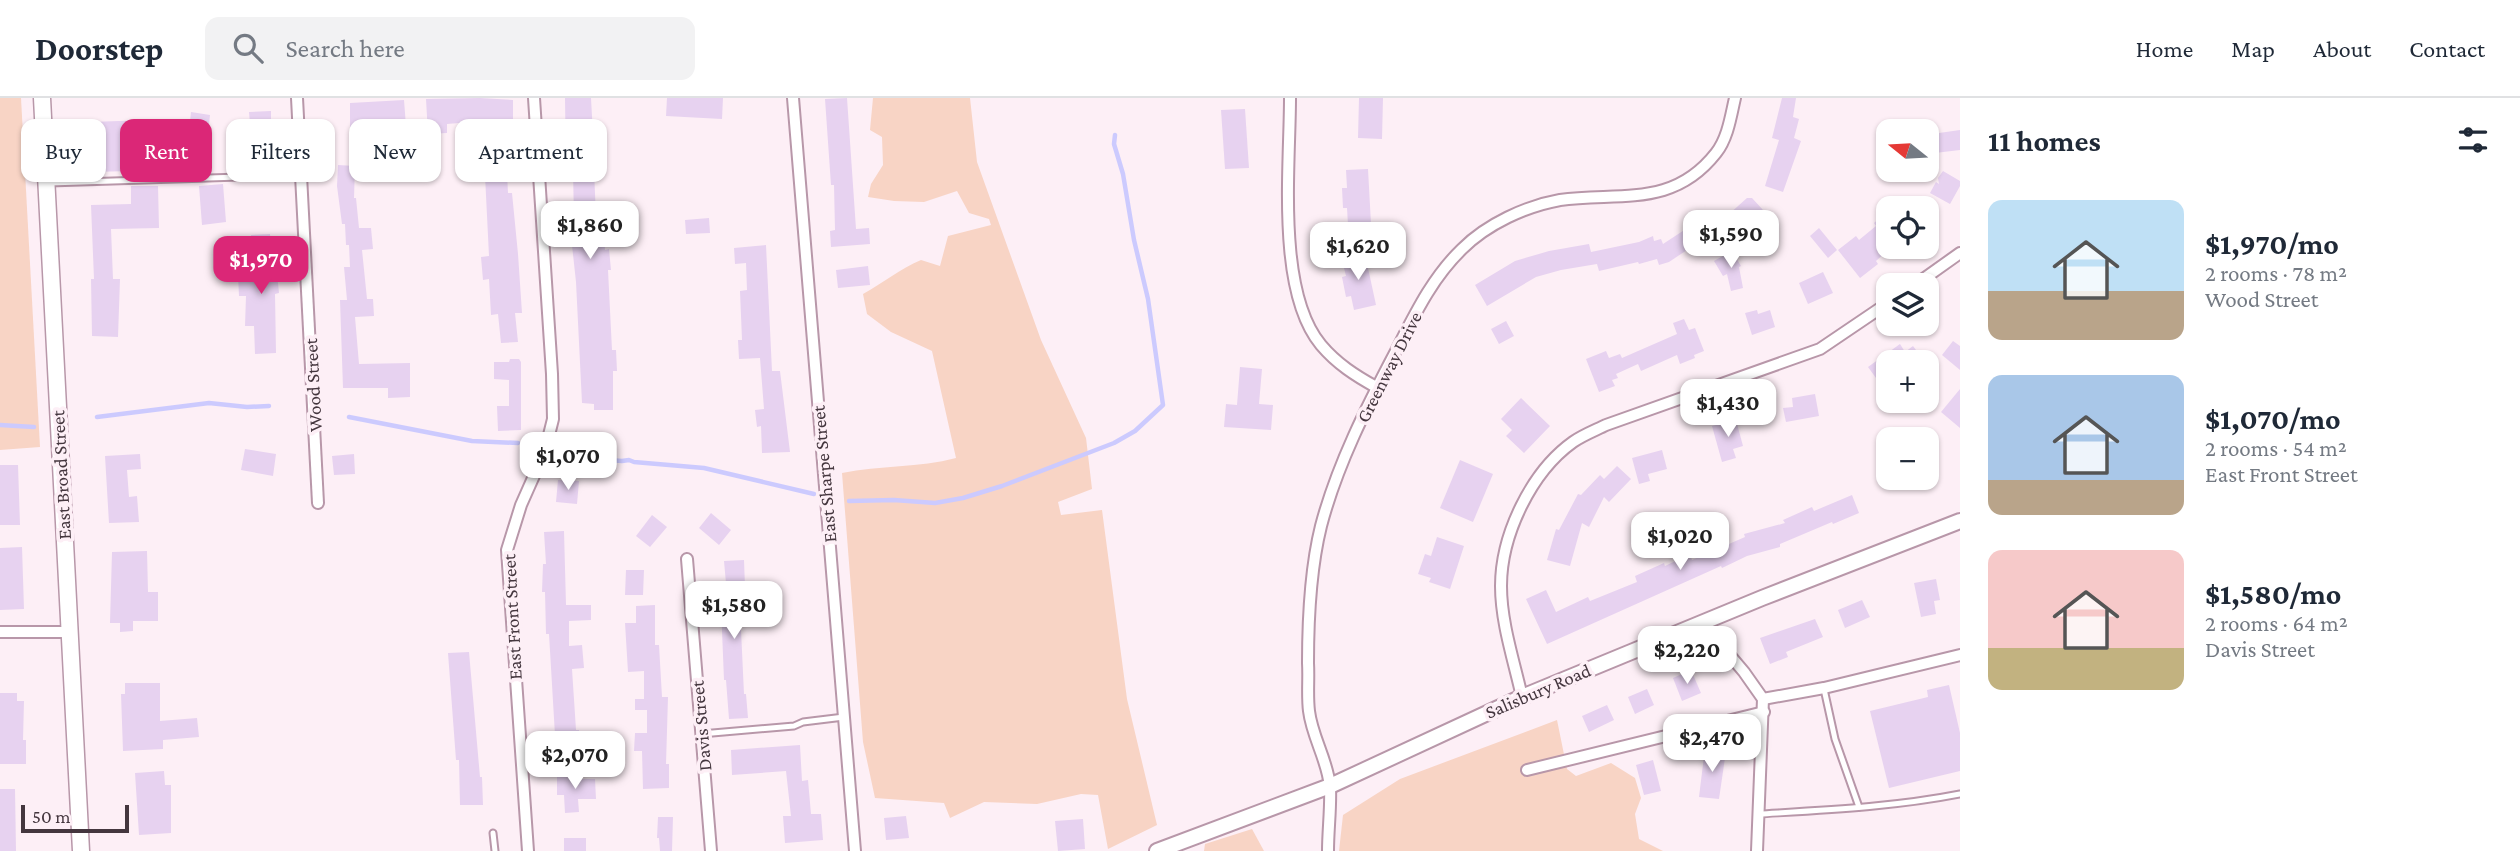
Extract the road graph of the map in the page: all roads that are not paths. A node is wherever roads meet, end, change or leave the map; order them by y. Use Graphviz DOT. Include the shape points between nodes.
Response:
graph roads {
  1 [pos="42,98"];
  2 [pos="297,98"];
  3 [pos="534,98"];
  4 [pos="793,98"];
  5 [pos="1290,98"];
  6 [pos="1735,98"];
  7 [pos="298,119"];
  8 [pos="226,177"];
  9 [pos="302,182"];
  10 [pos="46,183"];
  11 [pos="1958,257"];
  12 [pos="1933,273"];
  13 [pos="1876,311"];
  14 [pos="1377,387"];
  15 [pos="318,503"];
  16 [pos="1960,520"];
  17 [pos="687,559"];
  18 [pos="1693,626"];
  19 [pos="0,632"];
  20 [pos="69,632"];
  21 [pos="1960,655"];
  22 [pos="1824,688"];
  23 [pos="1522,697"];
  24 [pos="1763,699"];
  25 [pos="1764,712"];
  26 [pos="844,717"];
  27 [pos="701,734"];
  28 [pos="1527,770"];
  29 [pos="1330,786"];
  30 [pos="1960,794"];
  31 [pos="1859,807"];
  32 [pos="1759,814"];
  33 [pos="493,833"];
  34 [pos="81,851"];
  35 [pos="495,851"];
  36 [pos="528,851"];
  37 [pos="711,851"];
  38 [pos="855,851"];
  39 [pos="1157,851"];
  40 [pos="1328,851"];
  41 [pos="1757,851"];
  1 -- 10 [label="main road, East Broad Street"];
  2 -- 7 [label="street, Wood Street"];
  3 -- 36 [label="street, East Front Street" via="553,419 507,550"];
  4 -- 26 [label="street, East Sharpe Street"];
  5 -- 14 [label="street" via="1289,235 1302,313 1320,344 1339,364"];
  6 -- 14 [label="street, Greenway Drive" via="1718,152 1692,176 1661,192 1533,207 1496,223 1463,247 1436,277"];
  8 -- 10 [label="lane"];
  9 -- 15 [label="street, Wood Street"];
  10 -- 20 [label="main road, East Broad Street"];
  11 -- 12 [label="street"];
  13 -- 23 [label="street" via="1820,349 1606,425 1573,442 1545,467 1525,499 1503,565 1505,617"];
  14 -- 29 [label="street, Greenway Drive" via="1333,488 1312,571 1309,712"];
  16 -- 18 [label="street, Salisbury Road"];
  17 -- 27 [label="street, Davis Street"];
  18 -- 23 [label="street, Salisbury Road"];
  18 -- 24 [label="street" via="1722,646"];
  19 -- 20 [label="street"];
  20 -- 34 [label="main road, East Broad Street"];
  21 -- 22 [label="street"];
  22 -- 24 [label="street"];
  22 -- 31 [label="lane" via="1835,739"];
  23 -- 29 [label="street, Salisbury Road"];
  24 -- 25 [label="street"];
  25 -- 28 [label="street"];
  25 -- 32 [label="street"];
  26 -- 27 [label="lane"];
  26 -- 38 [label="street, East Sharpe Street"];
  27 -- 37 [label="street, Davis Street"];
  29 -- 39 [label="street, Salisbury Road"];
  29 -- 40 [label="street, Greenway Drive"];
  30 -- 31 [label="lane"];
  31 -- 32 [label="lane"];
  32 -- 41 [label="street"];
  33 -- 35 [label="lane"];
}
